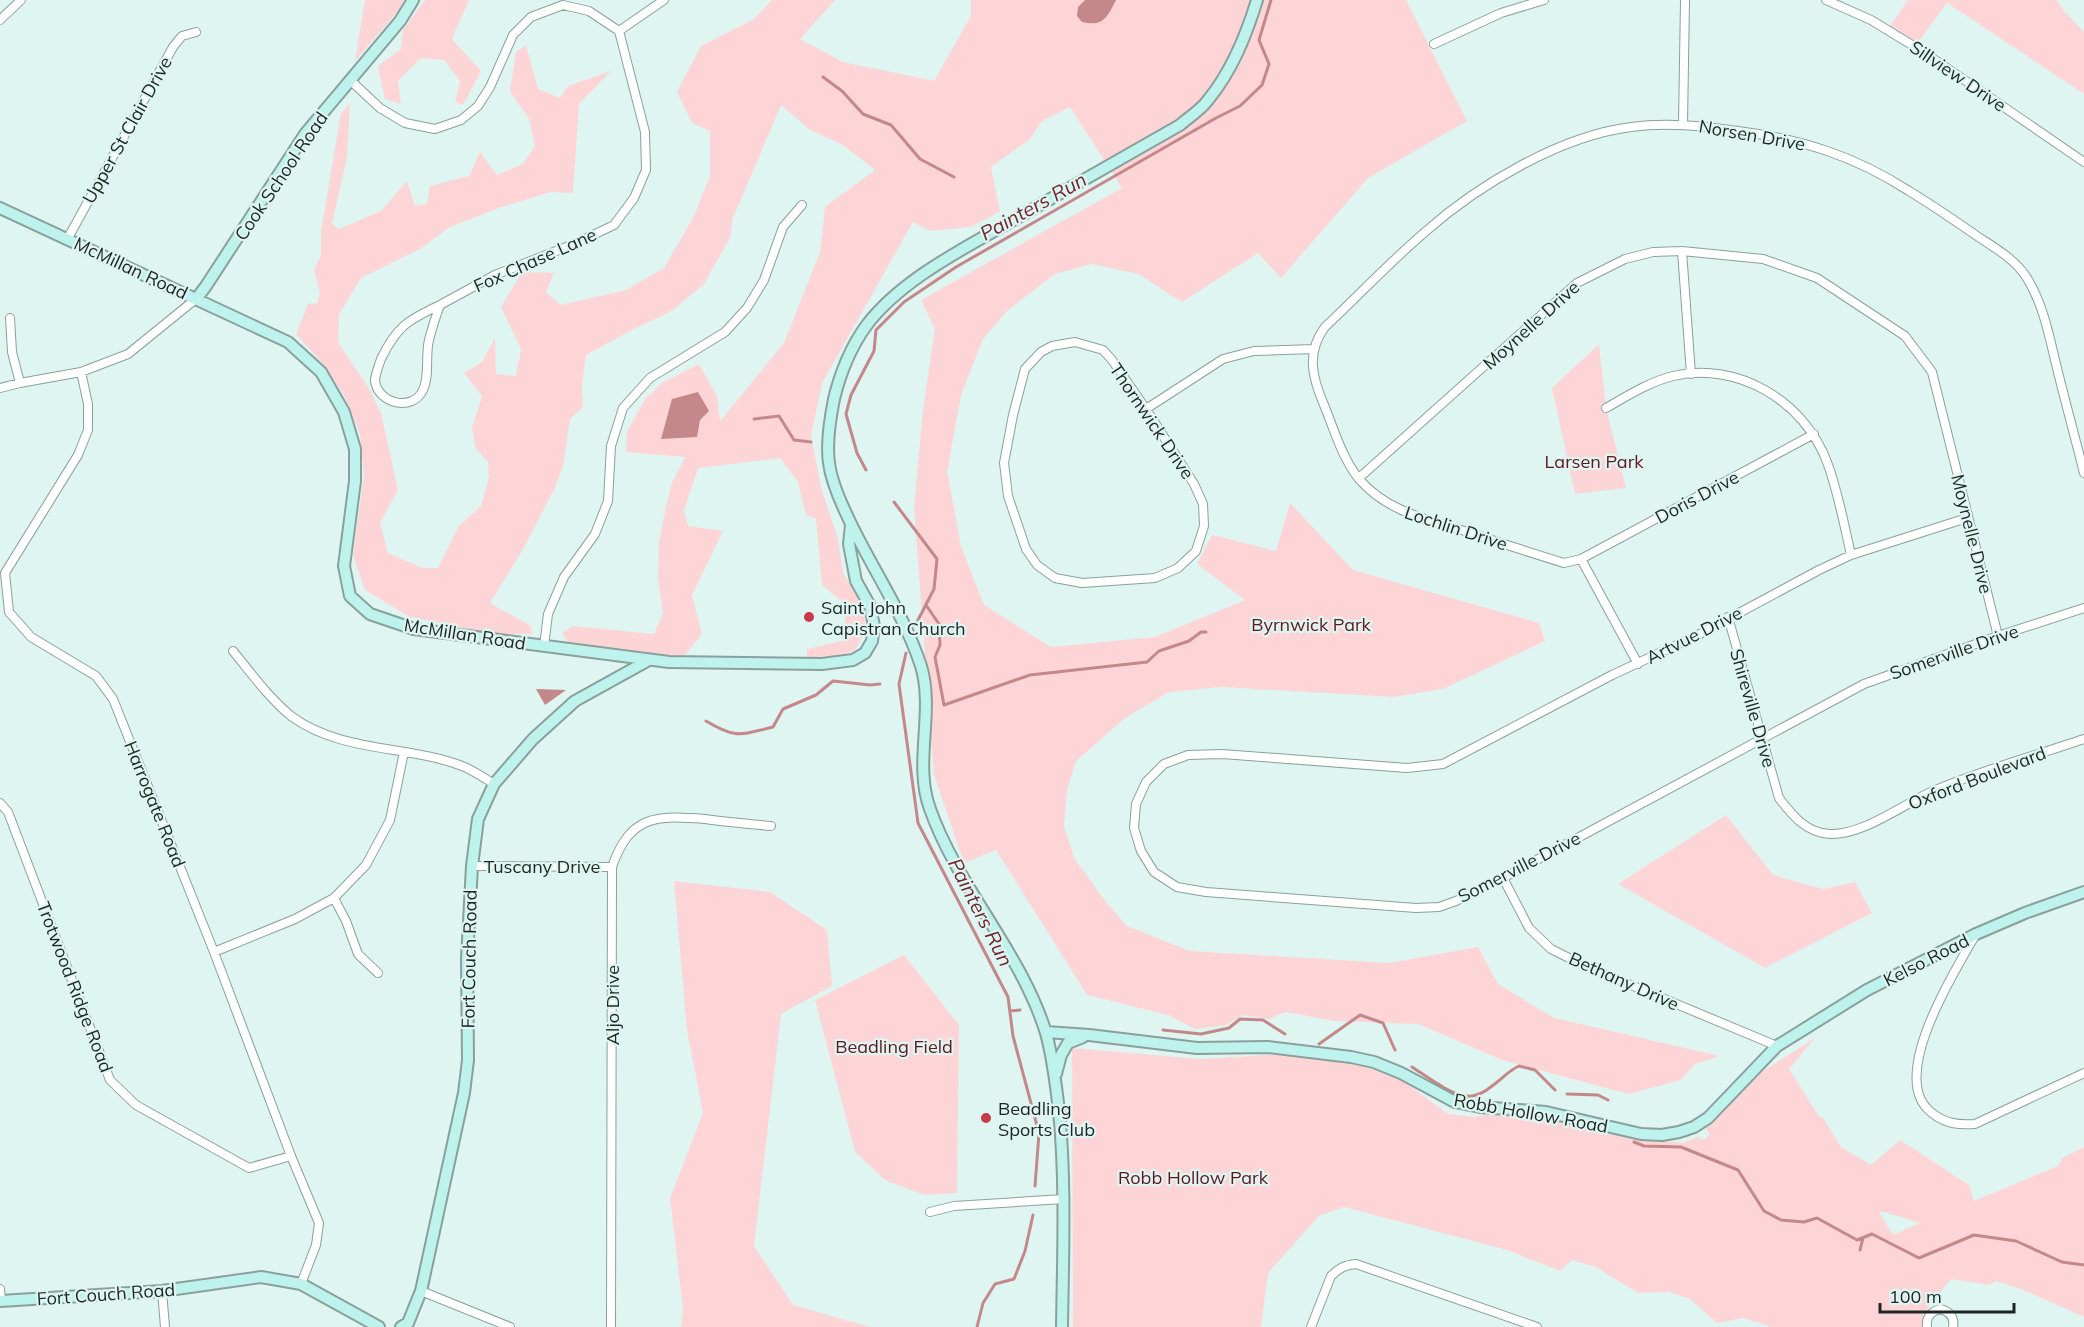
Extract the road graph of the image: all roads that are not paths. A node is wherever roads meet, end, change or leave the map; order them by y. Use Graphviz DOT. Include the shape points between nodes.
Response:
graph roads {
  1 [pos="21,0"];
  2 [pos="413,0"];
  3 [pos="664,0"];
  4 [pos="1257,0"];
  5 [pos="1544,0"];
  6 [pos="1685,0"];
  7 [pos="1826,0"];
  8 [pos="0,20"];
  9 [pos="619,31"];
  10 [pos="196,32"];
  11 [pos="1434,44"];
  12 [pos="350,80"];
  13 [pos="1683,124"];
  14 [pos="2084,162"];
  15 [pos="802,205"];
  16 [pos="0,208"];
  17 [pos="68,238"];
  18 [pos="1682,251"];
  19 [pos="197,298"];
  20 [pos="440,305"];
  21 [pos="10,318"];
  22 [pos="1313,349"];
  23 [pos="81,372"];
  24 [pos="1691,374"];
  25 [pos="20,383"];
  26 [pos="0,388"];
  27 [pos="1606,408"];
  28 [pos="1146,409"];
  29 [pos="1814,434"];
  30 [pos="2084,473"];
  31 [pos="1359,478"];
  32 [pos="1967,518"];
  33 [pos="851,525"];
  34 [pos="1851,555"];
  35 [pos="1581,559"];
  36 [pos="2084,608"];
  37 [pos="1728,617"];
  38 [pos="1998,636"];
  39 [pos="544,646"];
  40 [pos="233,651"];
  41 [pos="649,660"];
  42 [pos="1638,664"];
  43 [pos="1761,739"];
  44 [pos="2084,739"];
  45 [pos="404,752"];
  46 [pos="1427,768"];
  47 [pos="494,784"];
  48 [pos="1779,798"];
  49 [pos="0,803"];
  50 [pos="771,826"];
  51 [pos="472,866"];
  52 [pos="612,867"];
  53 [pos="1503,878"];
  54 [pos="2084,892"];
  55 [pos="334,898"];
  56 [pos="1976,934"];
  57 [pos="214,952"];
  58 [pos="378,973"];
  59 [pos="1046,1032"];
  60 [pos="1089,1035"];
  61 [pos="1777,1046"];
  62 [pos="2084,1072"];
  63 [pos="1055,1077"];
  64 [pos="291,1156"];
  65 [pos="1063,1199"];
  66 [pos="930,1212"];
  67 [pos="301,1284"];
  68 [pos="0,1289"];
  69 [pos="162,1291"];
  70 [pos="421,1291"];
  71 [pos="0,1301"];
  72 [pos="165,1327"];
  73 [pos="379,1327"];
  74 [pos="401,1327"];
  75 [pos="510,1327"];
  76 [pos="611,1327"];
  77 [pos="1062,1327"];
  78 [pos="1311,1327"];
  79 [pos="1537,1327"];
  80 [pos="1927,1327"];
  81 [pos="1953,1327"];
  1 -- 8 [label="street"];
  2 -- 12 [label="street, Cook School Road"];
  3 -- 9 [label="street"];
  4 -- 33 [label="street" via="1230,69 1207,102 1180,125 927,272 897,293 866,326 848,358 829,422 829,463"];
  5 -- 11 [label="street" via="1501,13"];
  6 -- 13 [label="street"];
  7 -- 14 [label="street, Sillview Drive" via="1871,20 1925,53"];
  9 -- 12 [label="street" via="590,11 563,5 531,17 513,35 478,106 461,120 435,129 405,123 380,108"];
  9 -- 20 [label="street, Fox Chase Lane" via="645,132 646,170 634,198 614,225 495,275"];
  10 -- 17 [label="street, Upper St Clair Drive" via="182,36 173,47"];
  12 -- 19 [label="street, Cook School Road" via="305,134"];
  13 -- 22 [label="street, Norsen Drive" via="1630,127 1580,139 1518,166 1424,232 1325,327"];
  13 -- 30 [label="street, Norsen Drive" via="1800,142 1846,157 1887,177 2009,258 2037,296"];
  15 -- 39 [label="street" via="783,227 764,280 747,308 725,332 650,378 623,408 611,446 608,501 595,534 564,577 548,614"];
  16 -- 17 [label="street, McMillan Road"];
  17 -- 19 [label="street, McMillan Road"];
  18 -- 24 [label="street"];
  18 -- 31 [label="street, Moynelle Drive" via="1653,252 1625,259 1576,283"];
  18 -- 32 [label="street, Moynelle Drive" via="1763,259 1817,278 1905,336 1932,372"];
  19 -- 23 [label="street" via="128,354"];
  19 -- 39 [label="street, McMillan Road" via="288,342 321,372 344,412 355,449 345,566 350,596 370,614 414,629"];
  20 -- 20 [label="street, Fox Chase Lane" via="429,340 422,393 412,402 391,401 380,394 375,381 392,338 413,318"];
  21 -- 25 [label="street" via="12,352"];
  22 -- 28 [label="street" via="1254,351 1223,358"];
  22 -- 31 [label="street, Lochlin Drive" via="1314,375 1322,400"];
  23 -- 25 [label="street"];
  23 -- 57 [label="street, Harrogate Road" via="88,404 88,430 78,455 5,573 9,612 31,637 96,676 113,699"];
  24 -- 27 [label="street" via="1672,376 1639,389"];
  24 -- 29 [label="street" via="1721,375 1761,387 1799,415"];
  25 -- 26 [label="street"];
  28 -- 28 [label="street, Thornwick Drive" via="1112,360 1102,350 1088,345 1052,345 1025,369 1004,463 1008,496 1026,549 1036,565 1055,578 1082,583 1155,578 1178,568 1196,551 1204,526 1203,504"];
  29 -- 34 [label="street" via="1827,462"];
  29 -- 35 [label="street, Doris Drive"];
  31 -- 35 [label="street, Lochlin Drive" via="1376,496 1401,511 1564,563"];
  32 -- 34 [label="street, Artvue Drive"];
  32 -- 38 [label="street, Moynelle Drive"];
  33 -- 41 [label="street, McMillan Road" via="849,544 856,581 870,606 874,626 865,653 853,660 822,664"];
  33 -- 59 [label="street" via="922,669 926,714 923,763 928,805 944,844 1027,985"];
  34 -- 37 [label="street, Artvue Drive"];
  35 -- 42 [label="street"];
  36 -- 38 [label="street, Somerville Drive"];
  37 -- 42 [label="street, Artvue Drive"];
  37 -- 43 [label="street, Shireville Drive"];
  38 -- 43 [label="street, Somerville Drive" via="1864,684"];
  39 -- 41 [label="street, McMillan Road"];
  40 -- 45 [label="street" via="292,716 325,734"];
  41 -- 47 [label="street, Fort Couch Road" via="575,701 533,739"];
  42 -- 46 [label="street, Artvue Drive" via="1443,764"];
  43 -- 48 [label="street, Shireville Drive"];
  43 -- 53 [label="street, Somerville Drive"];
  44 -- 48 [label="street, Oxford Boulevard" via="1932,791 1856,829 1830,834 1812,830 1797,821"];
  45 -- 47 [label="street" via="463,766"];
  45 -- 55 [label="street" via="390,820 366,866"];
  46 -- 53 [label="street, Somerville Drive" via="1188,754 1164,764 1146,782 1136,804 1134,828 1141,851 1154,872 1177,886 1206,892 1439,907"];
  47 -- 51 [label="street, Fort Couch Road" via="478,819"];
  49 -- 64 [label="street, Trotwood Ridge Road" via="8,812 110,1080 136,1105 249,1168"];
  50 -- 52 [label="street, Aljo Drive" via="671,816 648,821 620,846"];
  51 -- 52 [label="street, Tuscany Drive"];
  51 -- 70 [label="street, Fort Couch Road" via="467,958 468,1060"];
  52 -- 76 [label="street, Aljo Drive"];
  53 -- 61 [label="street, Bethany Drive" via="1529,928 1551,949"];
  54 -- 56 [label="street, Kelso Road"];
  55 -- 57 [label="street" via="295,919"];
  55 -- 58 [label="street" via="358,954"];
  56 -- 61 [label="street, Kelso Road" via="1867,990"];
  56 -- 62 [label="street" via="1940,999 1926,1034 1915,1074 1918,1095 1927,1110 1942,1121 1975,1124"];
  57 -- 64 [label="street, Harrogate Road"];
  59 -- 60 [label="street, Robb Hollow Road"];
  59 -- 63 [label="street"];
  60 -- 61 [label="street, Robb Hollow Road" via="1197,1048 1268,1047 1351,1057 1401,1073 1455,1102 1546,1112 1641,1134 1662,1135 1694,1127 1708,1118"];
  60 -- 63 [label="street" via="1068,1042"];
  63 -- 65 [label="street" via="1063,1148"];
  64 -- 67 [label="street, Harrogate Road" via="319,1223 316,1245"];
  65 -- 66 [label="street" via="954,1206"];
  65 -- 77 [label="street"];
  67 -- 69 [label="street, Fort Couch Road" via="261,1277"];
  67 -- 73 [label="street, Fort Couch Road"];
  68 -- 71 [label="street"];
  69 -- 71 [label="street, Fort Couch Road"];
  69 -- 72 [label="street"];
  70 -- 74 [label="street, Fort Couch Road" via="408,1323"];
  70 -- 75 [label="street"];
  78 -- 79 [label="street" via="1331,1276 1356,1264"];
  80 -- 81 [label="street" via="1930,1314 1940,1310 1950,1313"];
}
